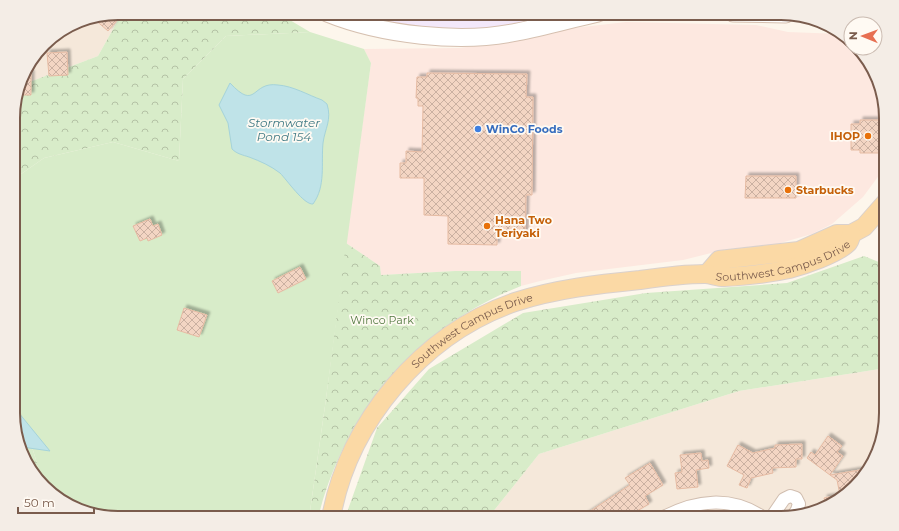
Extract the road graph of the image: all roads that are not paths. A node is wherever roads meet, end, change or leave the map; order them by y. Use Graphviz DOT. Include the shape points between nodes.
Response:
graph roads {
  1 [pos="349,20"];
  2 [pos="568,20"];
  3 [pos="879,210"];
  4 [pos="797,509"];
  5 [pos="333,511"];
  6 [pos="676,511"];
  7 [pos="752,511"];
  8 [pos="776,511"];
  1 -- 2 [label="main road" via="398,32 463,37 517,32"];
  3 -- 5 [label="main road, Southwest Campus Drive" via="864,226 851,234 848,243 836,251 788,269 722,277 707,274 641,279 549,294 515,302 490,313 450,336 409,370 390,393 368,421 355,445 344,469"];
  4 -- 8 [label="street" via="799,504 796,498 790,496 784,499"];
  6 -- 7 [label="street" via="709,502 732,504"];
}
